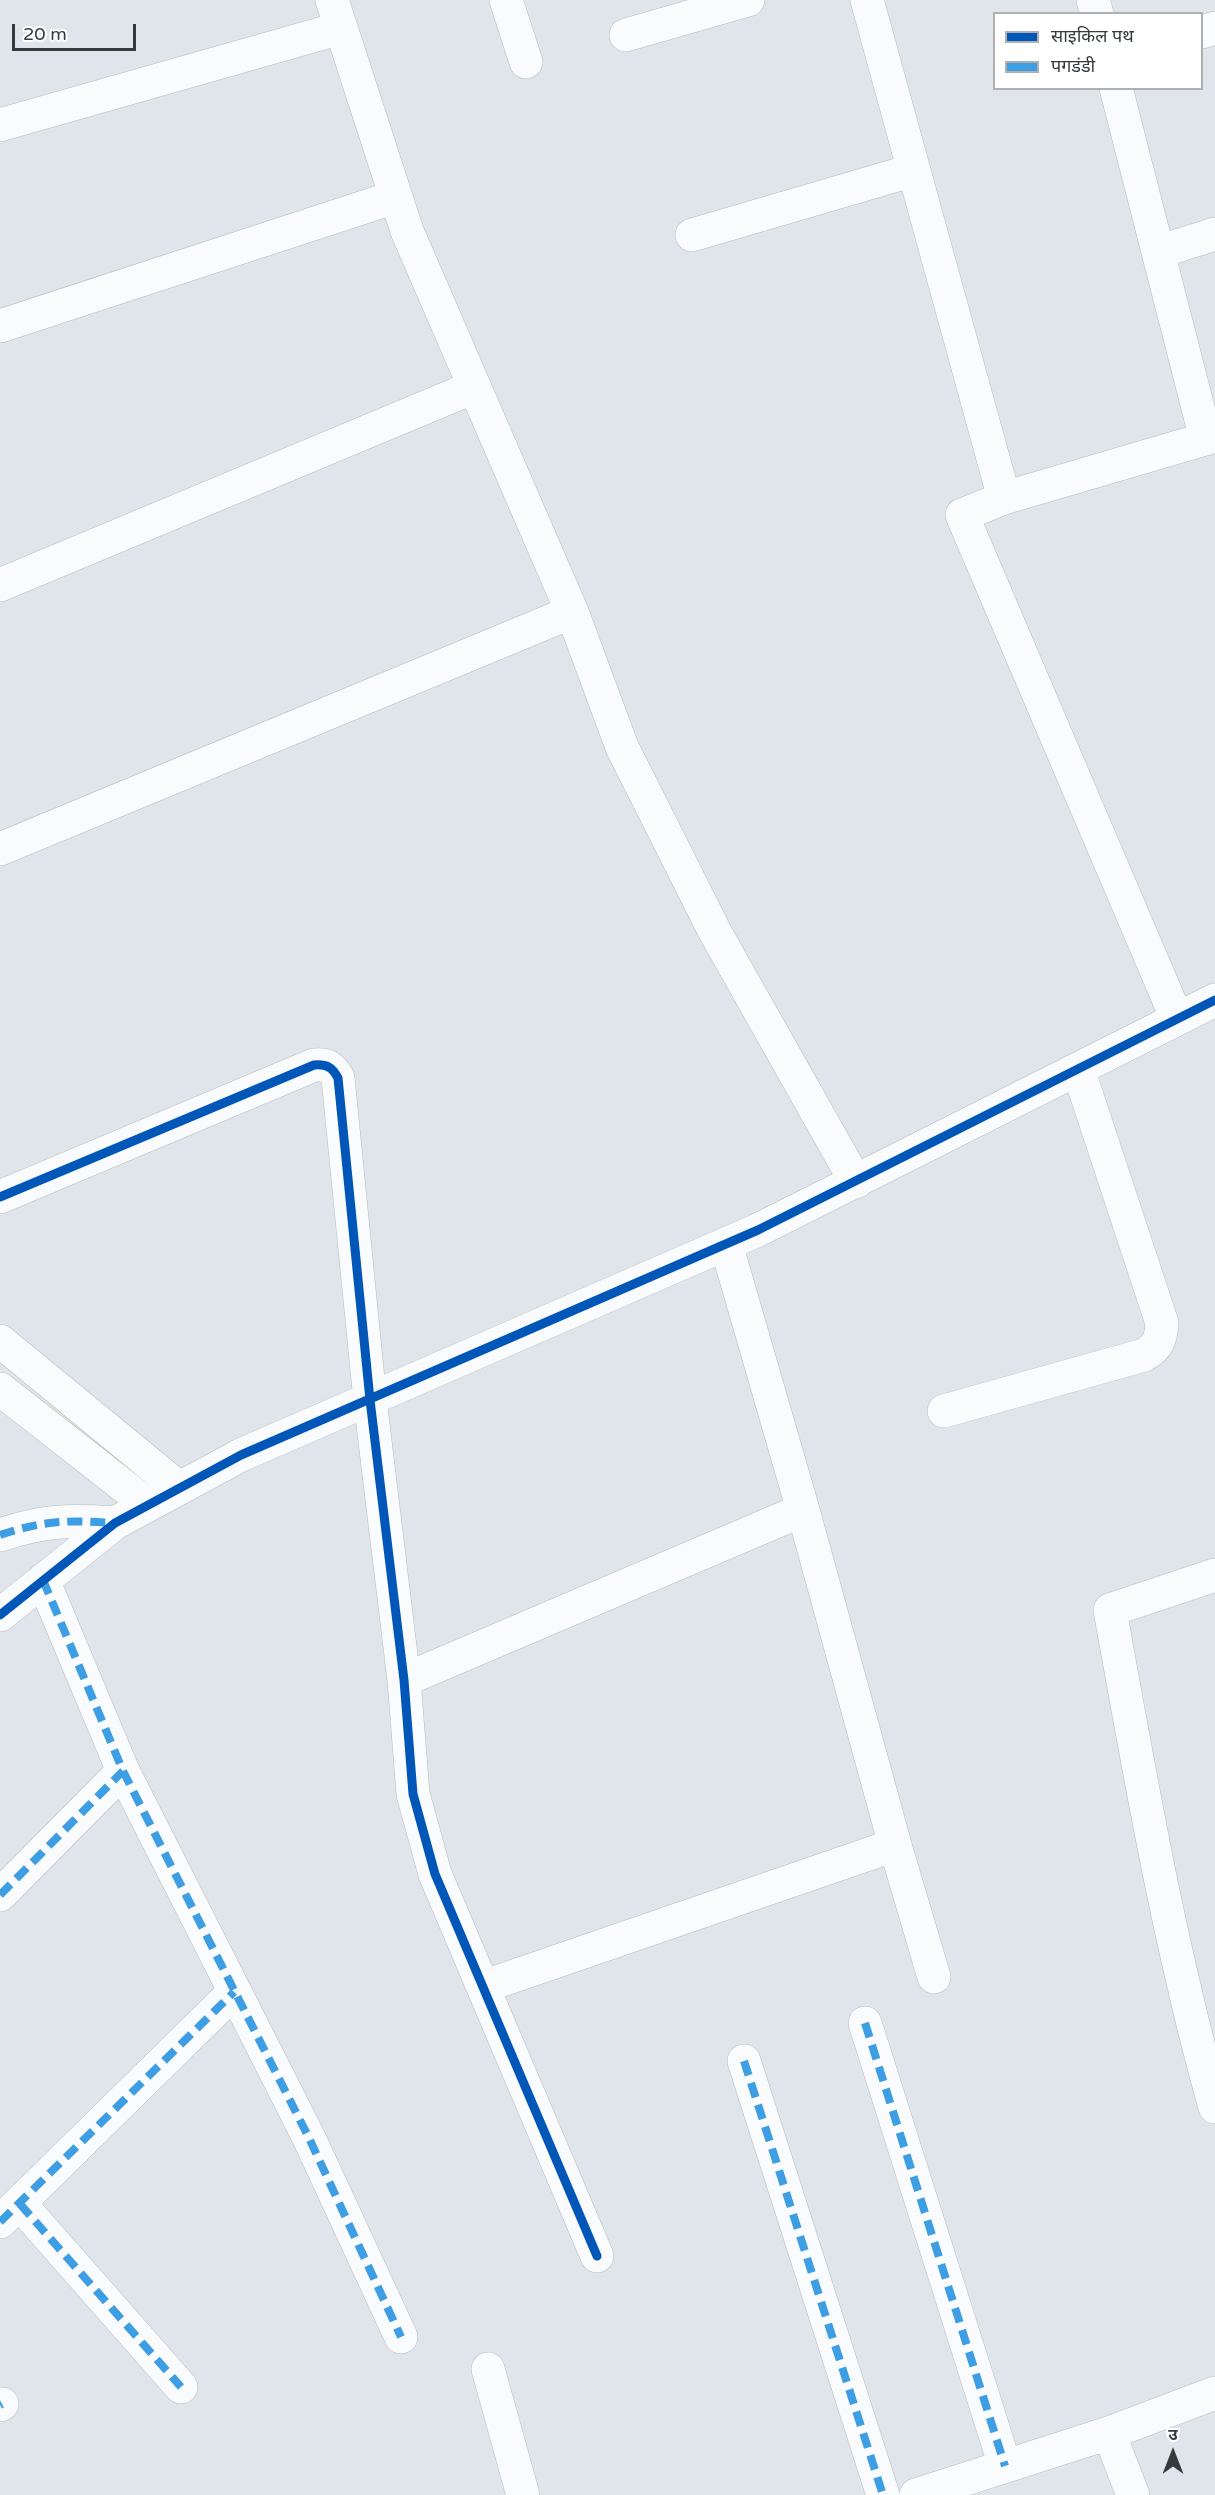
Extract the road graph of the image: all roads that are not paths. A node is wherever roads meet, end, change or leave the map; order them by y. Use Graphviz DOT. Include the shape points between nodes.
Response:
graph roads {
  1 [pos="506,0"];
  2 [pos="748,0"];
  3 [pos="867,0"];
  4 [pos="336,14"];
  5 [pos="626,35"];
  6 [pos="526,62"];
  7 [pos="1117,90"];
  8 [pos="0,125"];
  9 [pos="914,170"];
  10 [pos="395,197"];
  11 [pos="1215,234"];
  12 [pos="692,235"];
  13 [pos="1158,252"];
  14 [pos="0,326"];
  15 [pos="474,387"];
  16 [pos="1210,437"];
  17 [pos="1004,498"];
  18 [pos="0,585"];
  19 [pos="572,612"];
  20 [pos="0,849"];
  21 [pos="1215,1000"];
  22 [pos="1177,1019"];
  23 [pos="1078,1069"];
  24 [pos="856,1182"];
  25 [pos="0,1197"];
  26 [pos="726,1244"];
  27 [pos="0,1341"];
  28 [pos="0,1389"];
  29 [pos="370,1400"];
  30 [pos="944,1411"];
  31 [pos="179,1488"];
  32 [pos="148,1505"];
  33 [pos="803,1510"];
  34 [pos="115,1523"];
  35 [pos="0,1535"];
  36 [pos="1215,1575"];
  37 [pos="44,1580"];
  38 [pos="0,1615"];
  39 [pos="404,1680"];
  40 [pos="123,1771"];
  41 [pos="895,1845"];
  42 [pos="0,1895"];
  43 [pos="934,1977"];
  44 [pos="485,1986"];
  45 [pos="234,1992"];
  46 [pos="865,2023"];
  47 [pos="744,2061"];
  48 [pos="1215,2107"];
  49 [pos="10,2213"];
  50 [pos="597,2256"];
  51 [pos="401,2337"];
  52 [pos="488,2369"];
  53 [pos="181,2387"];
  54 [pos="1215,2393"];
  55 [pos="1109,2433"];
  56 [pos="1005,2466"];
  57 [pos="523,2495"];
  58 [pos="882,2495"];
  59 [pos="916,2495"];
  60 [pos="1133,2495"];
  1 -- 6 [label="street"];
  2 -- 5 [label="street"];
  3 -- 9 [label="street"];
  4 -- 8 [label="street"];
  4 -- 10 [label="street"];
  7 -- 13 [label="street"];
  9 -- 12 [label="street"];
  9 -- 17 [label="street"];
  10 -- 14 [label="street"];
  10 -- 15 [label="street"];
  11 -- 13 [label="street"];
  13 -- 16 [label="street"];
  15 -- 18 [label="street"];
  15 -- 19 [label="street"];
  16 -- 17 [label="street"];
  17 -- 22 [label="street" via="962,515"];
  19 -- 20 [label="street"];
  19 -- 24 [label="street" via="622,747 662,829 715,932"];
  21 -- 22 [label="street"];
  22 -- 23 [label="street"];
  23 -- 24 [label="street"];
  23 -- 30 [label="street" via="1162,1323 1161,1335 1155,1348 1144,1355"];
  24 -- 26 [label="street"];
  25 -- 29 [label="street" via="314,1065 333,1069 338,1078"];
  26 -- 29 [label="street"];
  26 -- 33 [label="street"];
  27 -- 31 [label="street"];
  28 -- 32 [label="street"];
  29 -- 31 [label="street" via="241,1455"];
  29 -- 39 [label="street"];
  31 -- 32 [label="street"];
  32 -- 34 [label="street"];
  33 -- 39 [label="street"];
  33 -- 41 [label="street"];
  34 -- 35 [label="street" via="46,1522"];
  34 -- 37 [label="street"];
  36 -- 48 [label="street" via="1110,1610 1149,1828 1195,2038"];
  37 -- 38 [label="street"];
  37 -- 40 [label="street"];
  39 -- 44 [label="street" via="413,1794 435,1874"];
  40 -- 42 [label="street"];
  40 -- 45 [label="street"];
  41 -- 43 [label="street"];
  41 -- 44 [label="street"];
  44 -- 50 [label="street"];
  45 -- 49 [label="street"];
  45 -- 51 [label="street" via="309,2138"];
  46 -- 56 [label="street"];
  47 -- 58 [label="street"];
  49 -- 53 [label="street"];
  52 -- 57 [label="street"];
  54 -- 55 [label="street"];
  55 -- 56 [label="street"];
  55 -- 60 [label="street"];
  56 -- 59 [label="street"];
}
